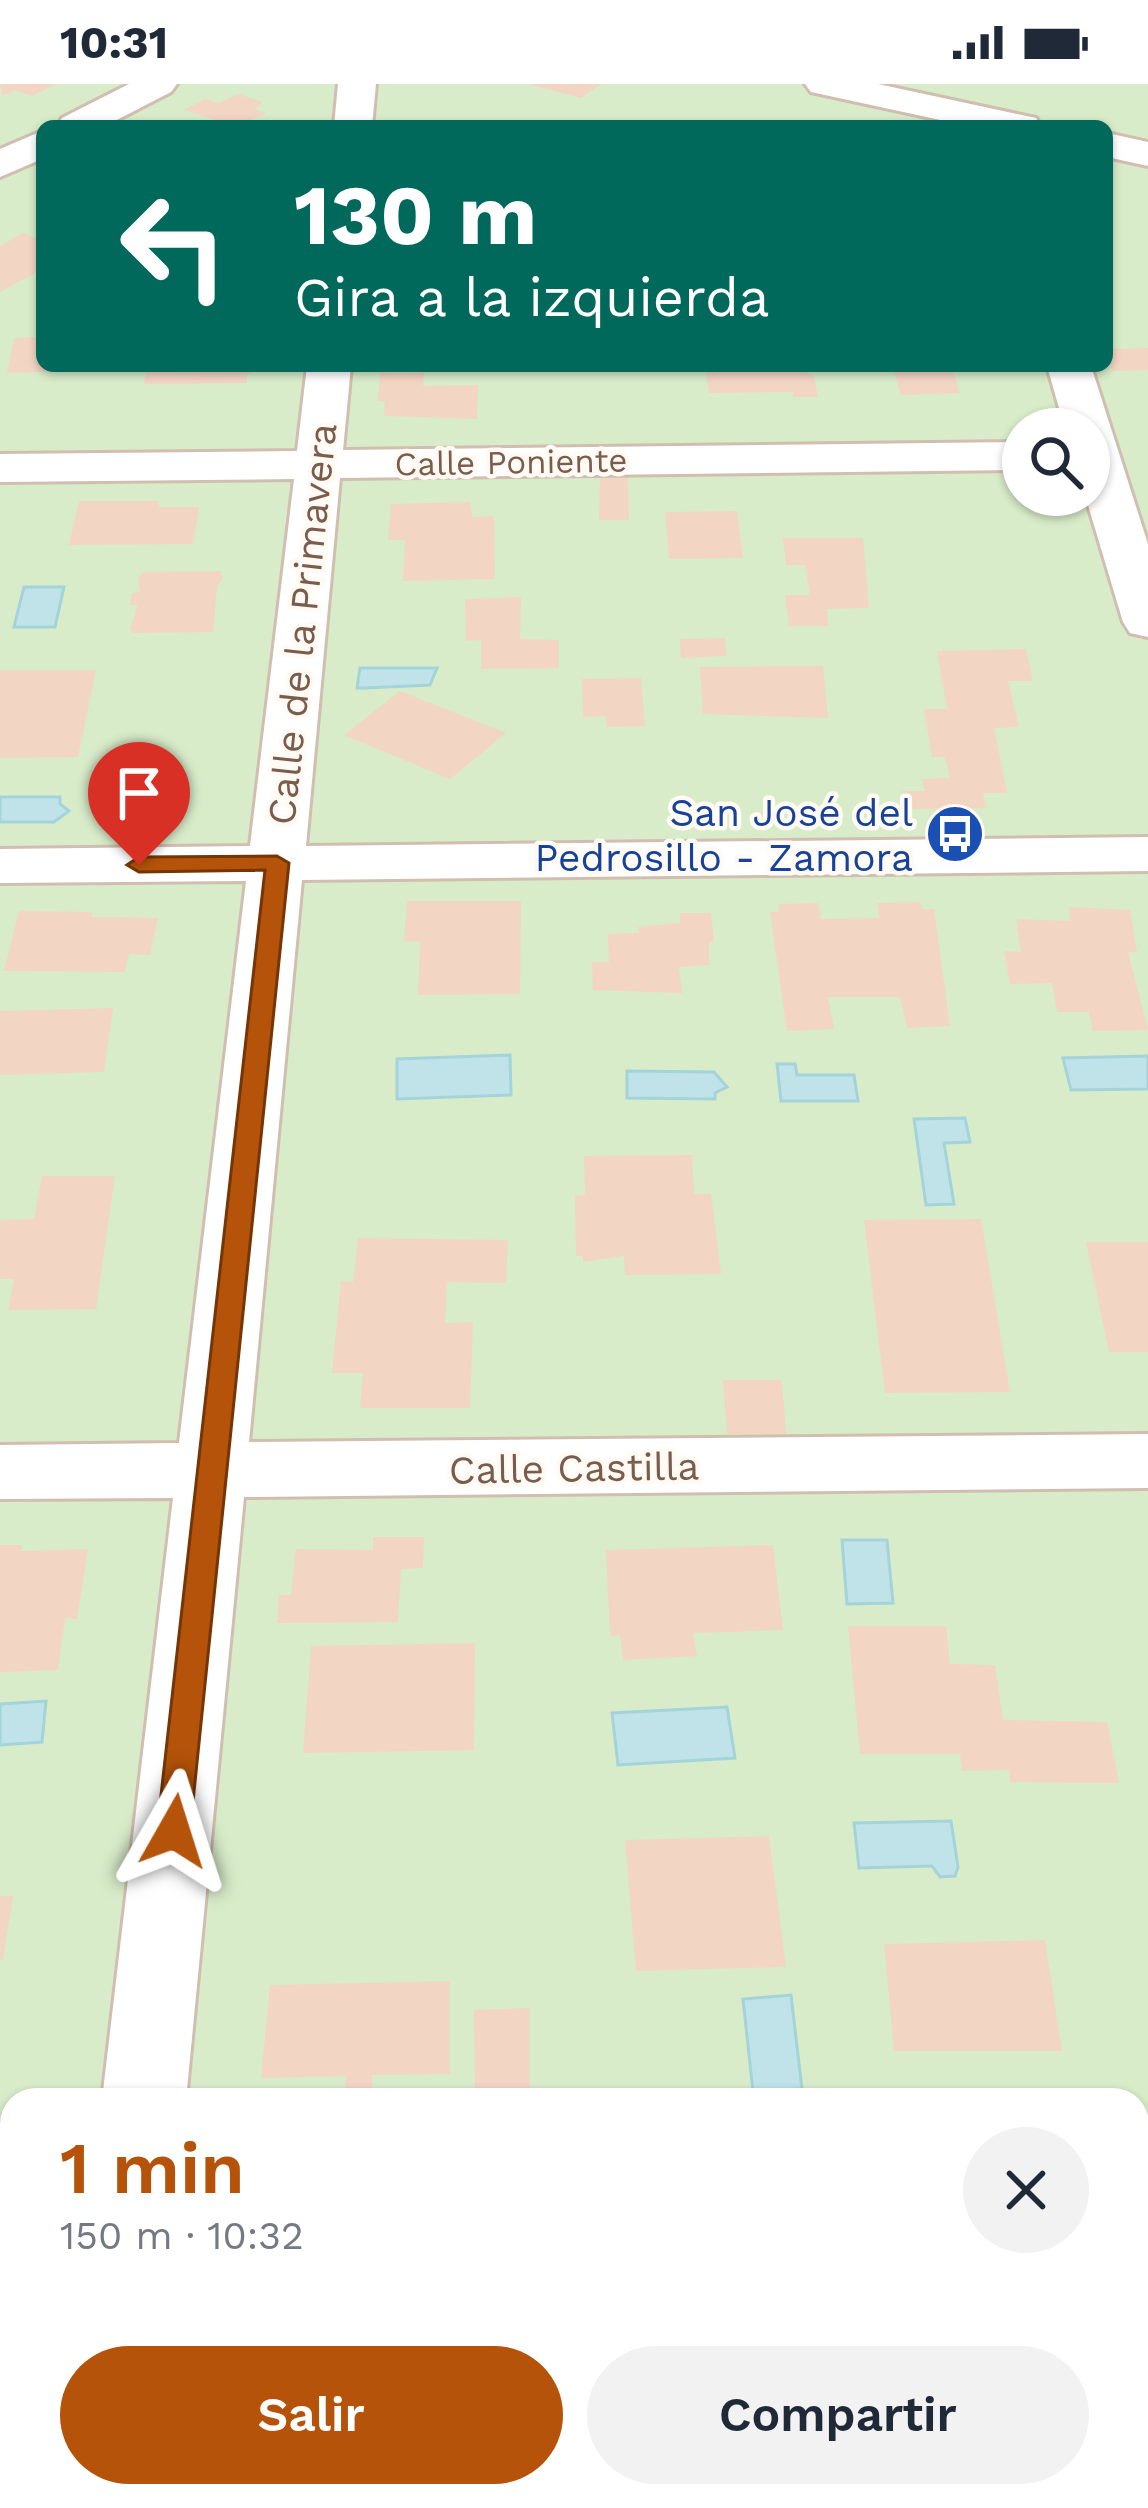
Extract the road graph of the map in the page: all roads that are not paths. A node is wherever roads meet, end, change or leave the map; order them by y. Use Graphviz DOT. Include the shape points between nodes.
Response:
graph roads {
  1 [pos="158,84"];
  2 [pos="357,84"];
  3 [pos="824,84"];
  4 [pos="88,120"];
  5 [pos="354,120"];
  6 [pos="984,120"];
  7 [pos="36,146"];
  8 [pos="1113,146"];
  9 [pos="1148,154"];
  10 [pos="0,165"];
  11 [pos="328,372"];
  12 [pos="1071,372"];
  13 [pos="1081,408"];
  14 [pos="1110,447"];
  15 [pos="1148,455"];
  16 [pos="1002,456"];
  17 [pos="318,464"];
  18 [pos="0,468"];
  19 [pos="1110,503"];
  20 [pos="1148,622"];
  21 [pos="1148,854"];
  22 [pos="277,863"];
  23 [pos="0,866"];
  24 [pos="1148,1461"];
  25 [pos="0,1472"];
  26 [pos="213,1473"];
  27 [pos="145,2088"];
  1 -- 4 [label="street"];
  2 -- 5 [label="street"];
  3 -- 6 [label="street"];
  7 -- 10 [label="street"];
  8 -- 9 [label="street"];
  11 -- 17 [label="street, Calle de la Primavera"];
  12 -- 13 [label="street"];
  14 -- 15 [label="street"];
  16 -- 17 [label="street, Calle Poniente"];
  17 -- 18 [label="street, Calle Poniente"];
  17 -- 22 [label="street, Calle de la Primavera"];
  19 -- 20 [label="street"];
  21 -- 22 [label="street"];
  22 -- 23 [label="street"];
  22 -- 26 [label="street, Calle de la Primavera"];
  24 -- 26 [label="street, Calle Castilla"];
  25 -- 26 [label="street, Calle Castilla"];
  26 -- 27 [label="street, Calle de la Primavera"];
}
